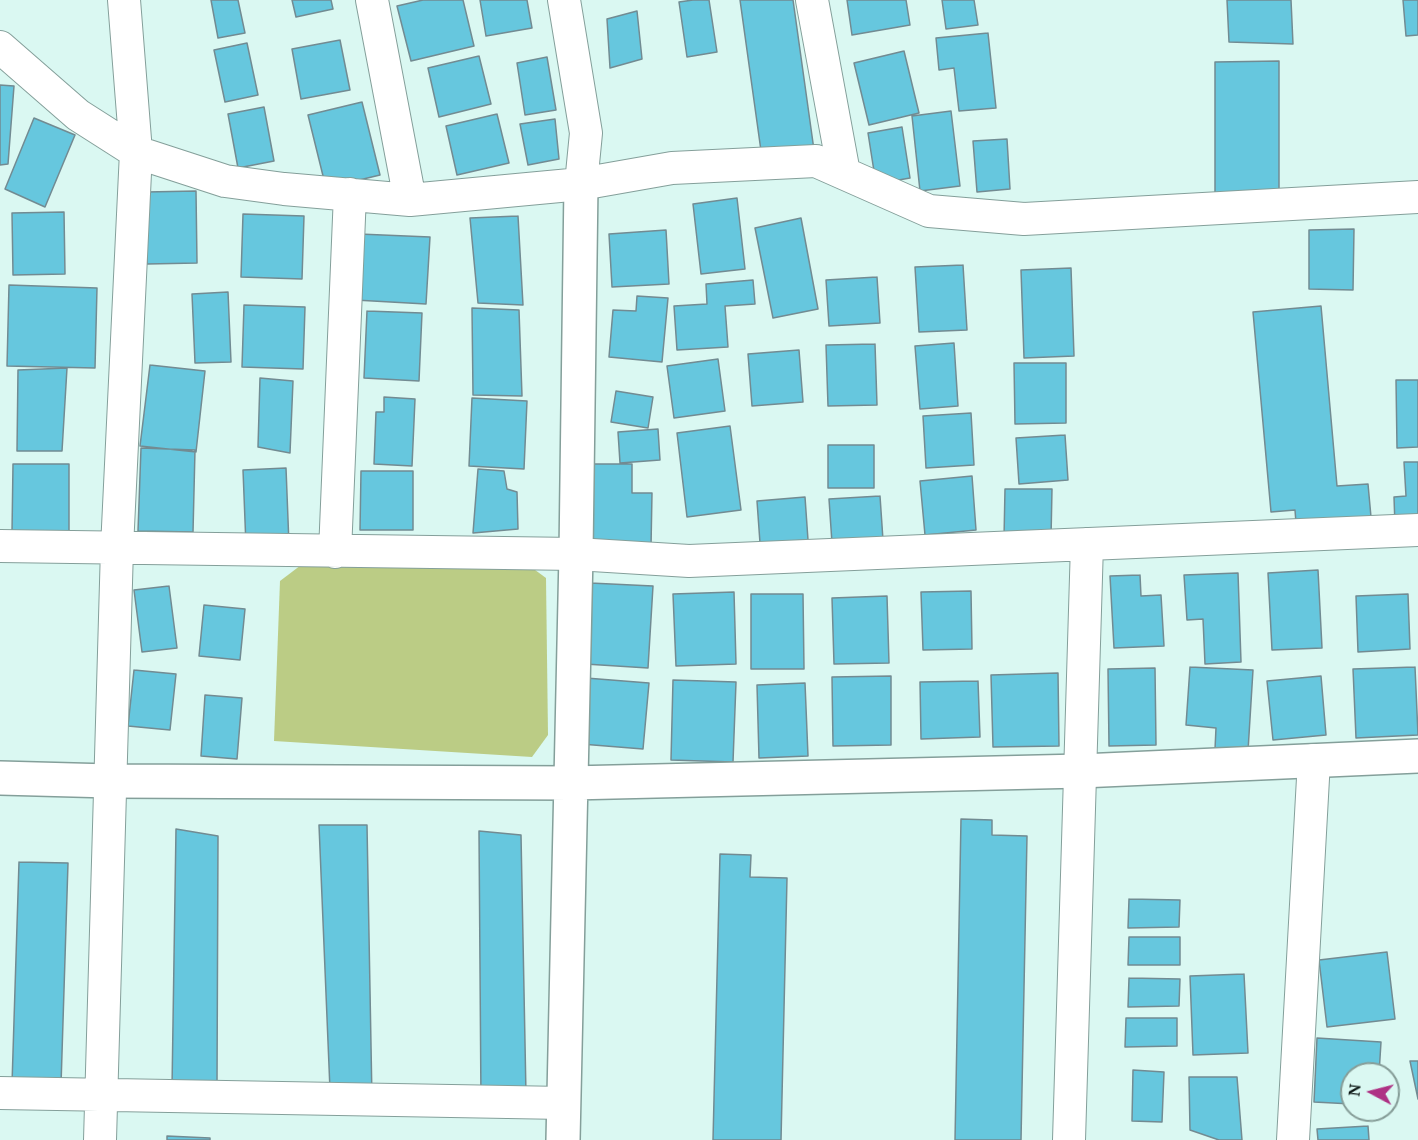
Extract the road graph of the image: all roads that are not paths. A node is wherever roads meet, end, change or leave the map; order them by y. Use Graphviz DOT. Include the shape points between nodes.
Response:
graph roads {
  1 [pos="124,0"];
  2 [pos="372,0"];
  3 [pos="564,0"];
  4 [pos="812,0"];
  5 [pos="0,47"];
  6 [pos="136,152"];
  7 [pos="844,173"];
  8 [pos="581,184"];
  9 [pos="350,194"];
  10 [pos="1418,197"];
  11 [pos="410,200"];
  12 [pos="1418,530"];
  13 [pos="1087,544"];
  14 [pos="0,546"];
  15 [pos="117,548"];
  16 [pos="334,552"];
  17 [pos="576,554"];
  18 [pos="1418,756"];
  19 [pos="1314,760"];
  20 [pos="1081,771"];
  21 [pos="0,778"];
  22 [pos="110,781"];
  23 [pos="571,783"];
  24 [pos="0,1093"];
  25 [pos="102,1096"];
  26 [pos="564,1103"];
  27 [pos="100,1140"];
  28 [pos="563,1140"];
  29 [pos="1069,1140"];
  30 [pos="1293,1140"];
  1 -- 6 [label="street"];
  2 -- 11 [label="street"];
  3 -- 8 [label="street" via="586,133"];
  4 -- 7 [label="street"];
  5 -- 6 [label="street" via="78,115"];
  6 -- 9 [label="street" via="225,181"];
  6 -- 15 [label="street"];
  7 -- 8 [label="street" via="816,161 672,168"];
  7 -- 10 [label="street" via="929,211 1024,219"];
  8 -- 11 [label="street"];
  8 -- 17 [label="street"];
  9 -- 11 [label="street"];
  9 -- 16 [label="street"];
  12 -- 13 [label="street"];
  13 -- 17 [label="street" via="689,561"];
  13 -- 20 [label="street"];
  14 -- 15 [label="street"];
  15 -- 16 [label="street"];
  15 -- 22 [label="street"];
  16 -- 17 [label="street"];
  17 -- 23 [label="street"];
  18 -- 19 [label="street"];
  19 -- 20 [label="street"];
  19 -- 30 [label="street"];
  20 -- 23 [label="street"];
  20 -- 29 [label="street"];
  21 -- 22 [label="street"];
  22 -- 23 [label="street"];
  22 -- 25 [label="street"];
  23 -- 26 [label="street"];
  24 -- 25 [label="street"];
  25 -- 26 [label="street"];
  25 -- 27 [label="street"];
  26 -- 28 [label="street"];
}
